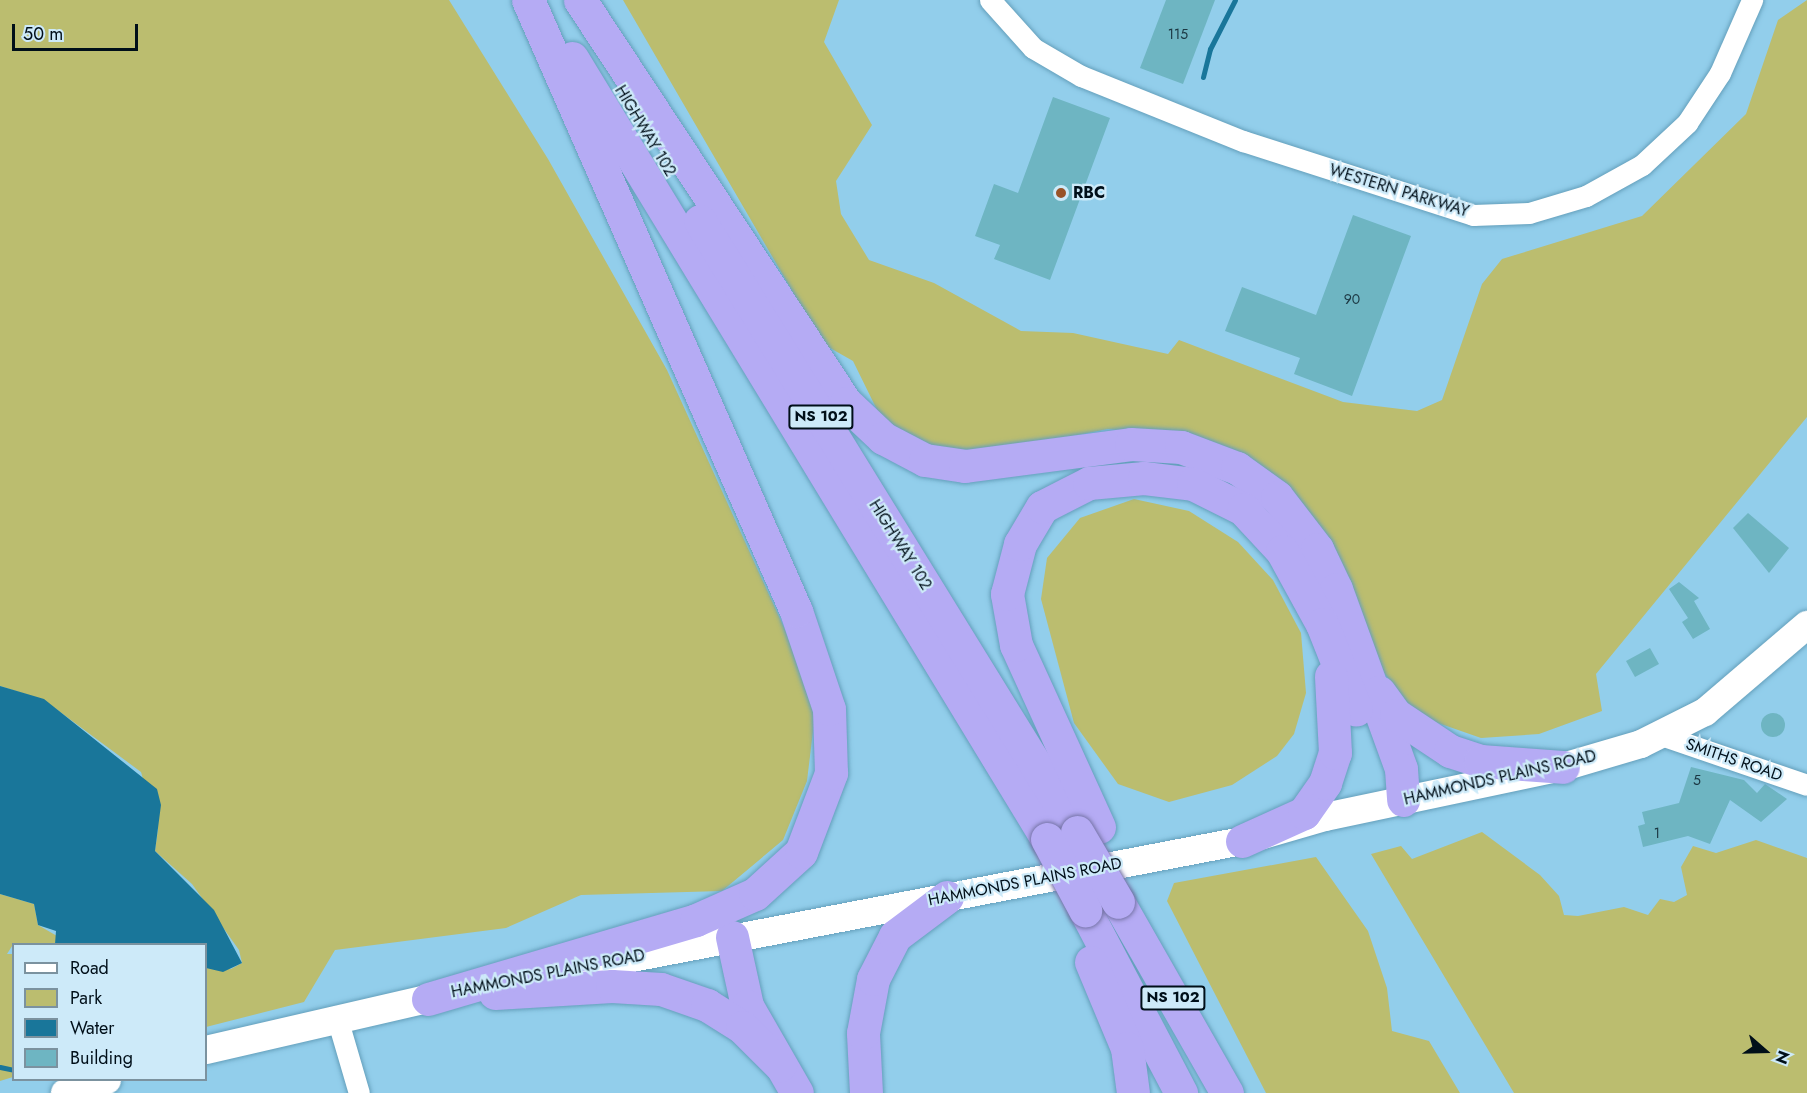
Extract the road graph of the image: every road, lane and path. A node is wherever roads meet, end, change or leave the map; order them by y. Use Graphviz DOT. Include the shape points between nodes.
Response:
graph roads {
  1 [pos="528,0"];
  2 [pos="537,0"];
  3 [pos="566,0"];
  4 [pos="580,0"];
  5 [pos="990,0"];
  6 [pos="1752,0"];
  7 [pos="1322,624"];
  8 [pos="1807,625"];
  9 [pos="1366,673"];
  10 [pos="1661,735"];
  11 [pos="1563,767"];
  12 [pos="1807,785"];
  13 [pos="1403,800"];
  14 [pos="1065,835"];
  15 [pos="1242,841"];
  16 [pos="947,897"];
  17 [pos="1129,900"];
  18 [pos="1078,911"];
  19 [pos="732,937"];
  20 [pos="436,997"];
  21 [pos="337,1018"];
  22 [pos="207,1050"];
  23 [pos="780,1065"];
  24 [pos="104,1081"];
  25 [pos="65,1093"];
  26 [pos="359,1093"];
  27 [pos="797,1093"];
  28 [pos="866,1093"];
  29 [pos="1133,1093"];
  30 [pos="1181,1093"];
  31 [pos="1227,1093"];
  32 [pos="1238,1093"];
  1 -- 20 [label="highway" via="796,611 829,709 831,774 801,852 755,894 696,920"];
  2 -- 14 [label="highway, HIGHWAY 102 / NS 102" via="988,743"];
  3 -- 14 [label="highway, HIGHWAY 102 / NS 102"];
  4 -- 9 [label="highway" via="841,395 868,426 914,456 965,466 1141,444 1181,447 1221,460 1270,490 1303,528 1330,575"];
  5 -- 6 [label="street, WESTERN PARKWAY" via="1033,48 1081,76 1243,141 1473,215 1528,213 1586,196 1642,165 1687,123 1720,73"];
  7 -- 13 [label="highway" via="1382,773"];
  7 -- 14 [label="highway" via="1275,543 1243,508 1193,484 1144,478 1089,483 1041,507 1020,544 1007,594 1016,645"];
  7 -- 15 [label="highway" via="1336,720 1335,753 1325,783 1304,813"];
  8 -- 10 [label="main road, HAMMONDS PLAINS ROAD" via="1736,689"];
  9 -- 11 [label="highway" via="1396,715 1450,751 1480,762"];
  9 -- 13 [label="highway" via="1401,770"];
  10 -- 11 [label="main road, HAMMONDS PLAINS ROAD"];
  10 -- 12 [label="street, SMITHS ROAD"];
  11 -- 13 [label="main road, HAMMONDS PLAINS ROAD"];
  13 -- 15 [label="main road, HAMMONDS PLAINS ROAD"];
  14 -- 17 [label="highway, HIGHWAY 102 / NS 102, bridge"];
  14 -- 18 [label="highway, HIGHWAY 102 / NS 102, bridge"];
  15 -- 16 [label="main road, HAMMONDS PLAINS ROAD"];
  16 -- 19 [label="main road, HAMMONDS PLAINS ROAD"];
  16 -- 28 [label="highway" via="895,936 873,979 863,1032"];
  17 -- 31 [label="highway, HIGHWAY 102 / NS 102"];
  17 -- 32 [label="highway"];
  18 -- 29 [label="highway" via="1127,1048"];
  18 -- 30 [label="highway, HIGHWAY 102 / NS 102"];
  19 -- 20 [label="main road, HAMMONDS PLAINS ROAD"];
  19 -- 23 [label="highway" via="747,1006"];
  20 -- 21 [label="main road, HAMMONDS PLAINS ROAD"];
  20 -- 23 [label="highway" via="612,986 661,989 706,1005 742,1027"];
  21 -- 22 [label="main road, HAMMONDS PLAINS ROAD"];
  21 -- 26 [label="street"];
  23 -- 27 [label="highway"];
  24 -- 25 [label="main road"];
}
